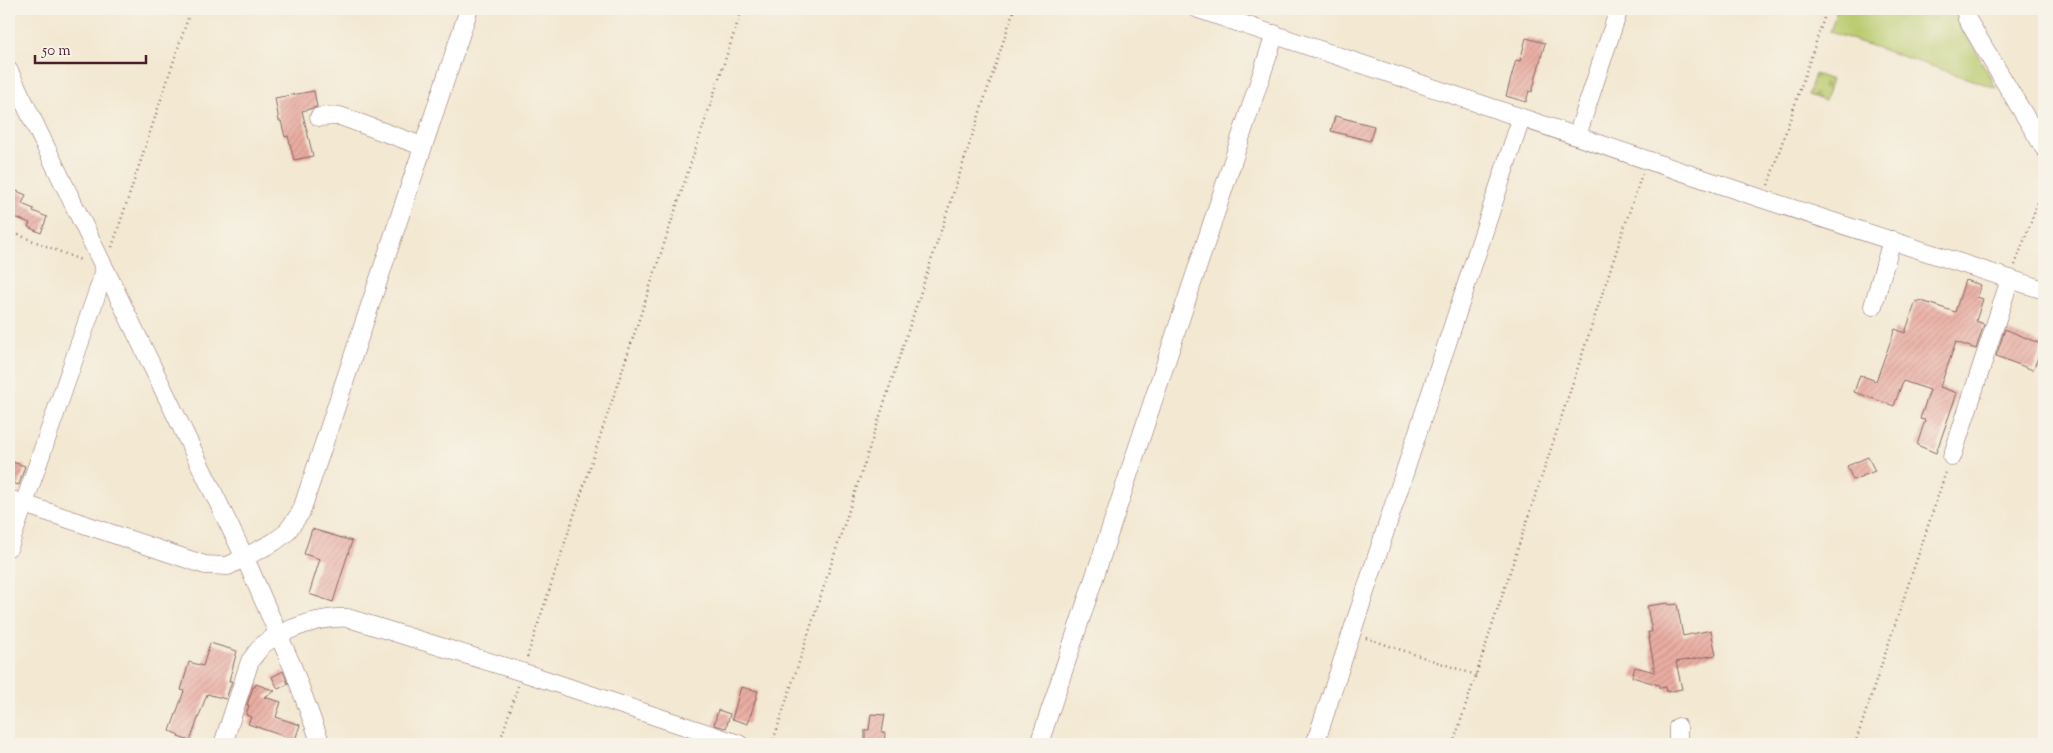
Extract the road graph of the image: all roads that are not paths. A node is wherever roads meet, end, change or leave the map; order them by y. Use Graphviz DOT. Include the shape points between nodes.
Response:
graph roads {
  1 [pos="469,9"];
  2 [pos="1198,9"];
  3 [pos="1619,9"];
  4 [pos="1965,9"];
  5 [pos="1275,34"];
  6 [pos="9,71"];
  7 [pos="319,117"];
  8 [pos="1521,119"];
  9 [pos="1577,136"];
  10 [pos="422,146"];
  11 [pos="2044,148"];
  12 [pos="1892,240"];
  13 [pos="105,270"];
  14 [pos="2010,279"];
  15 [pos="2044,290"];
  16 [pos="1873,306"];
  17 [pos="1952,457"];
  18 [pos="16,502"];
  19 [pos="9,547"];
  20 [pos="245,558"];
  21 [pos="279,636"];
  22 [pos="223,744"];
  23 [pos="321,744"];
  24 [pos="739,744"];
  25 [pos="1039,744"];
  26 [pos="1315,744"];
  1 -- 10 [label="street"];
  2 -- 5 [label="street"];
  3 -- 9 [label="street"];
  4 -- 11 [label="street" via="1967,19"];
  5 -- 8 [label="street"];
  5 -- 25 [label="street"];
  6 -- 13 [label="street"];
  7 -- 10 [label="street" via="340,116"];
  8 -- 9 [label="street"];
  8 -- 26 [label="street"];
  9 -- 12 [label="street"];
  10 -- 20 [label="street" via="301,512 286,533"];
  12 -- 14 [label="street"];
  12 -- 16 [label="street"];
  13 -- 18 [label="street"];
  13 -- 20 [label="street"];
  14 -- 15 [label="street"];
  14 -- 17 [label="street"];
  18 -- 19 [label="street"];
  18 -- 20 [label="street" via="205,566 228,566"];
  20 -- 21 [label="street"];
  21 -- 22 [label="street" via="264,644 250,661"];
  21 -- 23 [label="street"];
  21 -- 24 [label="street" via="315,621 348,618"];
}
